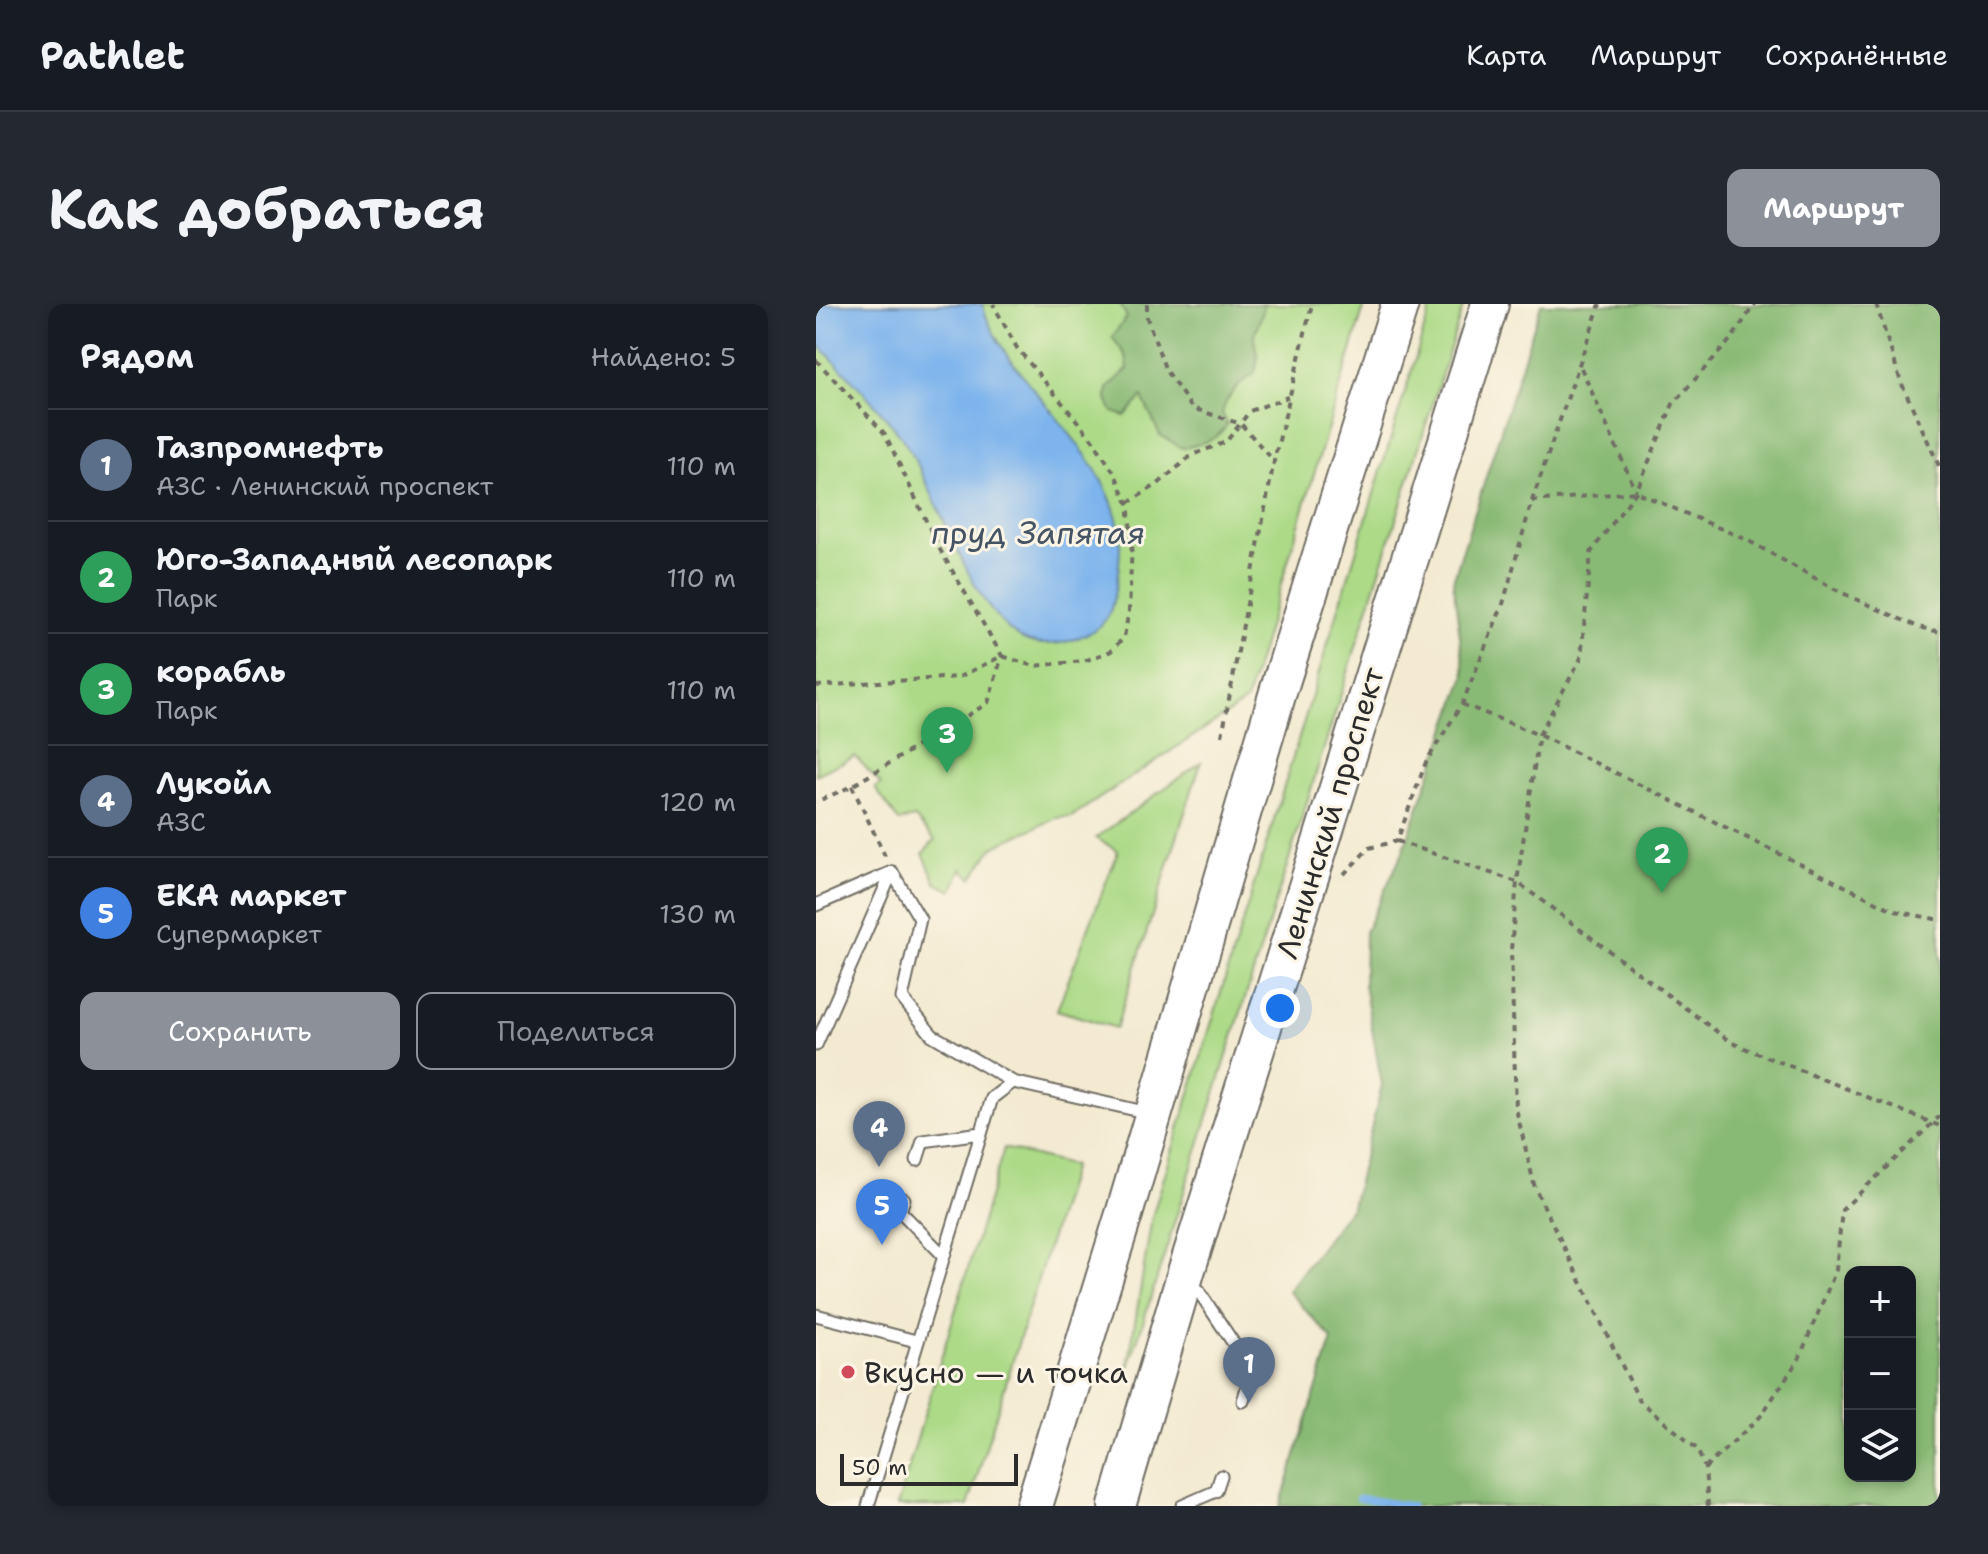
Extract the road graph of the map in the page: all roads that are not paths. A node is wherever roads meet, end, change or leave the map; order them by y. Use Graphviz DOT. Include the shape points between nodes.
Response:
graph roads {
  1 [pos="1400,304"];
  2 [pos="1490,304"];
  3 [pos="892,872"];
  4 [pos="816,905"];
  5 [pos="816,1045"];
  6 [pos="1013,1082"];
  7 [pos="1154,1114"];
  8 [pos="981,1133"];
  9 [pos="917,1160"];
  10 [pos="904,1199"];
  11 [pos="943,1255"];
  12 [pos="1186,1272"];
  13 [pos="816,1315"];
  14 [pos="916,1341"];
  15 [pos="1243,1401"];
  16 [pos="1221,1476"];
  17 [pos="868,1506"];
  18 [pos="1034,1506"];
  19 [pos="1117,1506"];
  20 [pos="1182,1506"];
  1 -- 7 [label="main road"];
  2 -- 12 [label="main road, Ленинский проспект"];
  3 -- 4 [label="lane"];
  3 -- 5 [label="lane"];
  3 -- 6 [label="lane" via="920,919 902,998 932,1035"];
  6 -- 7 [label="lane"];
  6 -- 8 [label="lane" via="992,1098"];
  7 -- 18 [label="main road"];
  8 -- 9 [label="lane" via="923,1141"];
  8 -- 11 [label="lane"];
  10 -- 11 [label="lane" via="900,1211"];
  11 -- 14 [label="lane"];
  12 -- 15 [label="lane" via="1252,1371"];
  12 -- 19 [label="main road, Ленинский проспект"];
  13 -- 14 [label="lane"];
  14 -- 17 [label="lane"];
  16 -- 20 [label="lane" via="1216,1491"];
}
